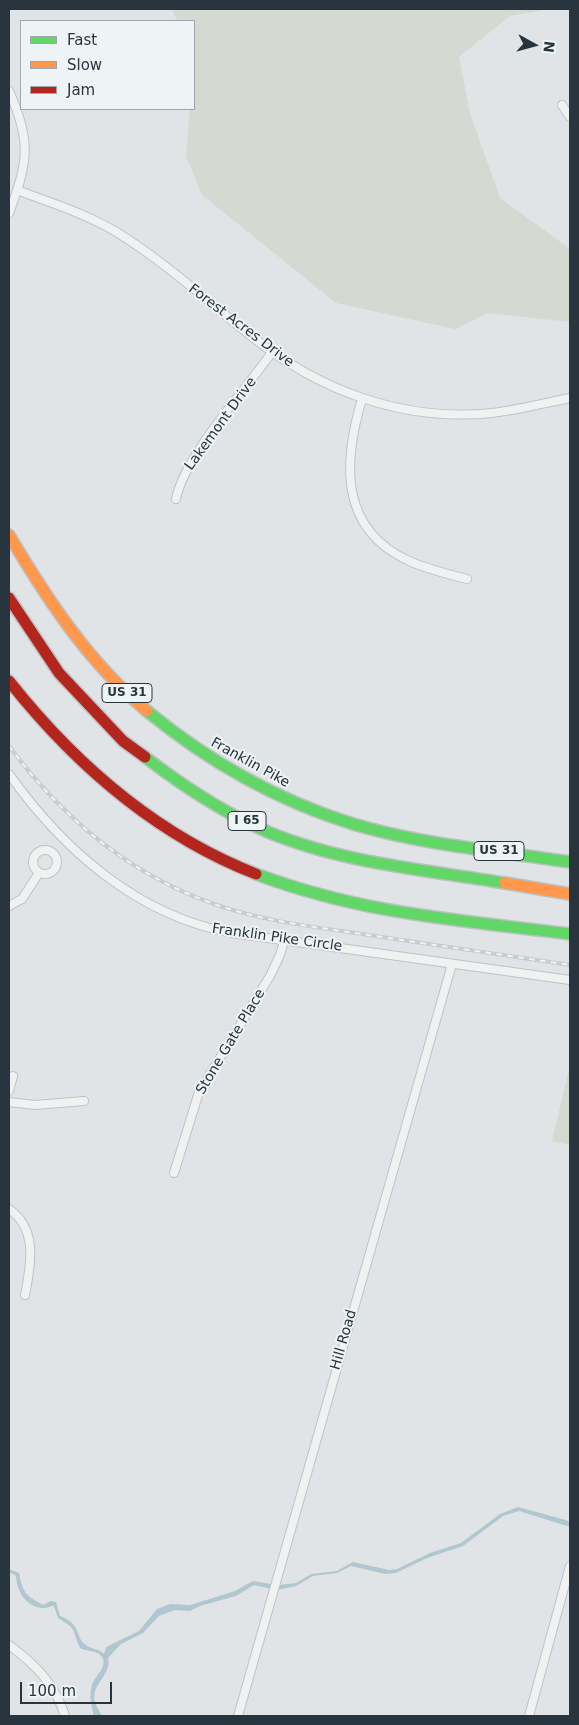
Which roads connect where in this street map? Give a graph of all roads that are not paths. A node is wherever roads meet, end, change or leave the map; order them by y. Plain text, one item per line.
1 (9, 91) edge
2 (562, 105) dead end
3 (570, 117) edge
4 (17, 190) junction
5 (9, 213) edge
6 (272, 352) junction
7 (570, 398) edge
8 (362, 399) junction
9 (176, 499) dead end
10 (9, 535) edge
11 (467, 579) dead end
12 (9, 598) edge
13 (9, 681) edge
14 (9, 774) edge
15 (570, 862) edge
16 (39, 872) dead end
17 (570, 894) edge
18 (9, 906) edge
19 (570, 934) edge
20 (284, 941) junction
21 (452, 964) junction
22 (570, 980) edge
23 (13, 1076) dead end
24 (9, 1091) edge
25 (84, 1101) dead end
26 (9, 1102) edge
27 (174, 1173) dead end
28 (9, 1208) edge
29 (25, 1295) dead end
30 (570, 1566) edge
31 (9, 1645) edge
32 (65, 1716) edge
33 (238, 1716) edge
34 (529, 1716) edge

1 - 4 street
2 - 3 street
4 - 5 street
4 - 6 street, Forest Acres Drive
6 - 8 street, Forest Acres Drive
6 - 9 street, Lakemont Drive
7 - 8 street, Forest Acres Drive
8 - 11 street
10 - 15 main road, Franklin Pike / US 31
12 - 17 main road, I 65
13 - 19 main road
14 - 20 street, Franklin Pike Circle
16 - 18 street
20 - 21 street, Franklin Pike Circle
20 - 27 street, Stone Gate Place
21 - 22 street, Franklin Pike Circle
21 - 33 street, Hill Road
23 - 24 street
25 - 26 street
28 - 29 street
30 - 34 street
31 - 32 street

